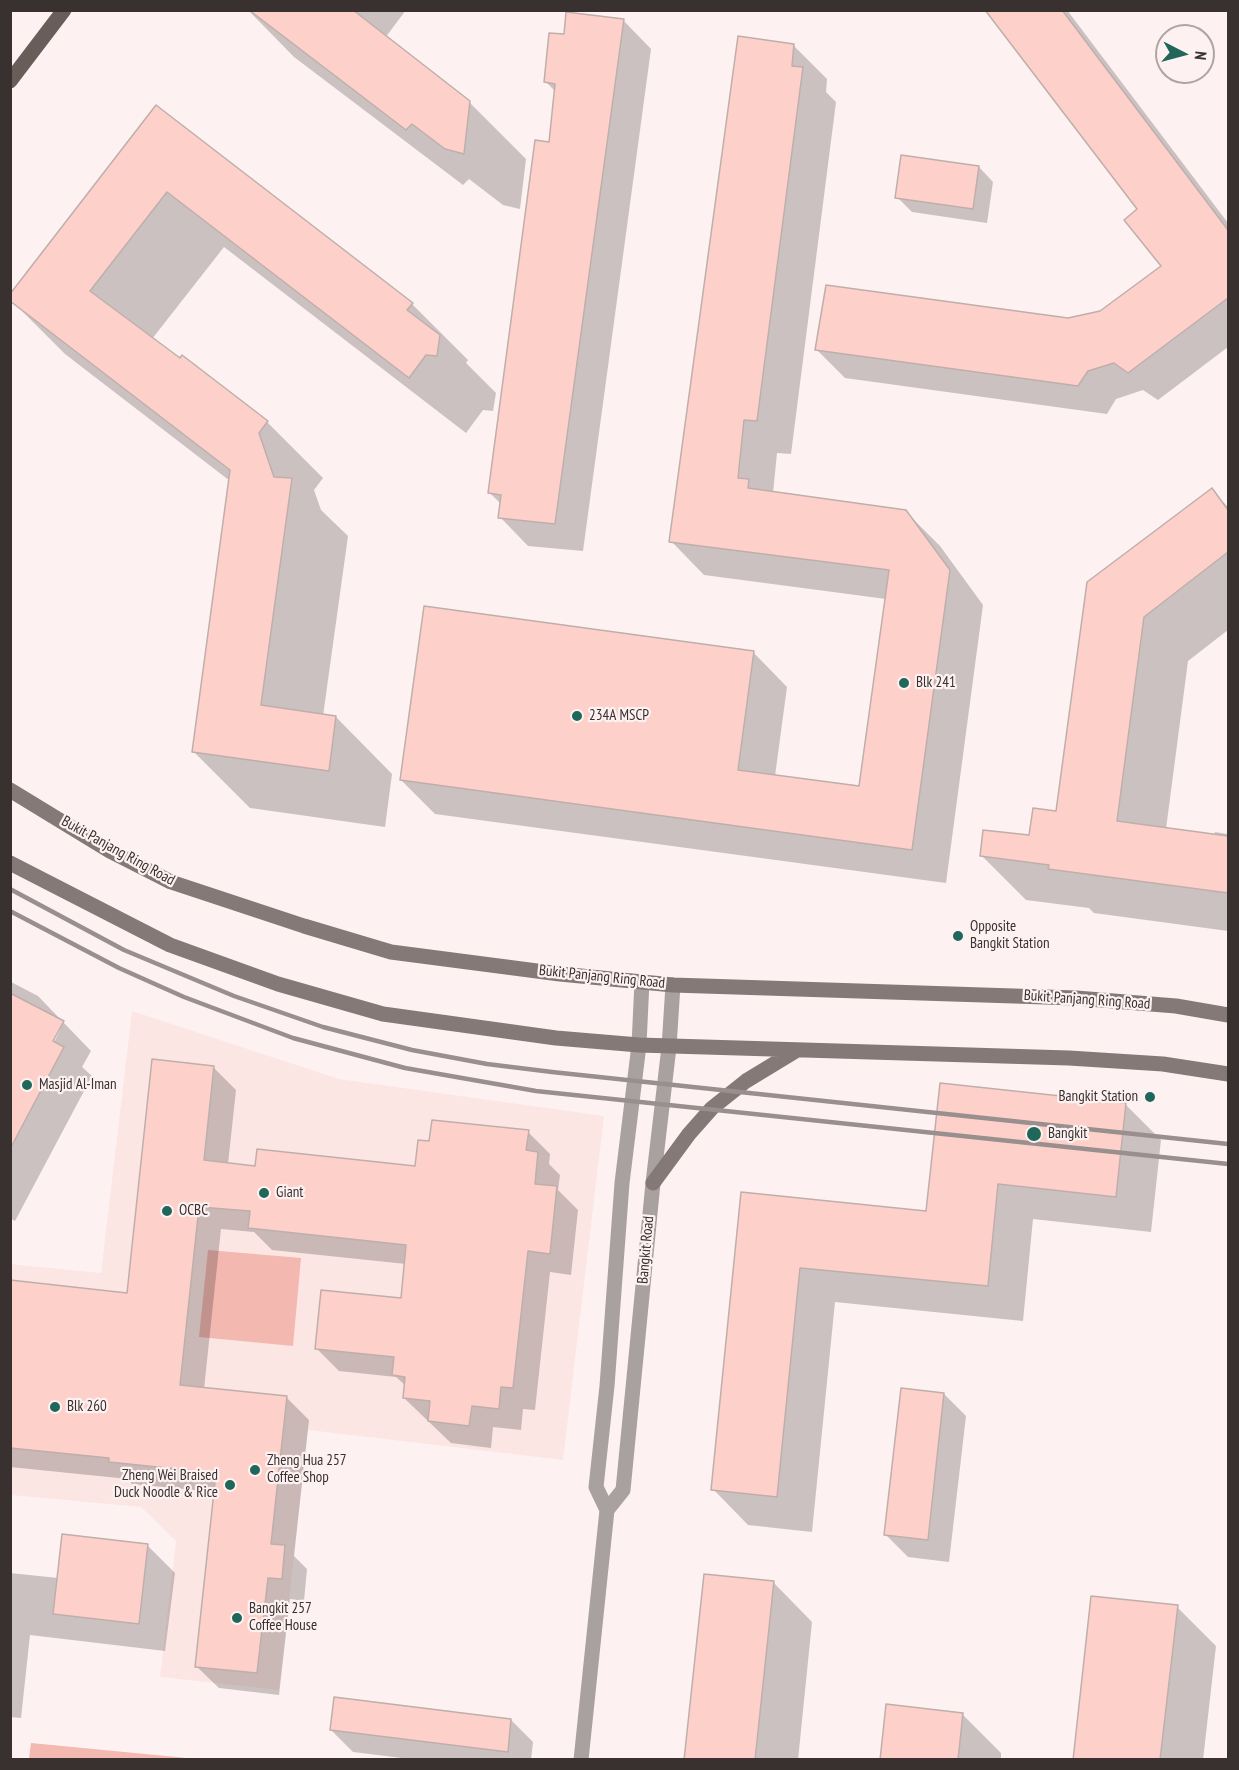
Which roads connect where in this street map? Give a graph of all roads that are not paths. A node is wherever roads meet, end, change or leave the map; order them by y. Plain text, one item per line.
1 (64, 10) edge
2 (10, 81) edge
3 (10, 790) edge
4 (10, 863) edge
5 (642, 981) junction
6 (673, 985) junction
7 (1228, 1015) edge
8 (639, 1045) junction
9 (669, 1047) junction
10 (797, 1050) junction
11 (1228, 1074) edge
12 (653, 1183) junction
13 (607, 1510) junction
14 (580, 1760) edge

1 - 2 main road
3 - 5 main road, Bukit Panjang Ring Road
4 - 8 main road
5 - 6 main road, Bukit Panjang Ring Road
5 - 8 street, Bangkit Road
6 - 7 main road, Bukit Panjang Ring Road
6 - 9 street, Bangkit Road
8 - 9 main road
8 - 13 street, Bangkit Road
9 - 10 main road
9 - 12 street, Bangkit Road
10 - 11 main road
10 - 12 main road
12 - 13 street, Bangkit Road
13 - 14 street, Bangkit Road

